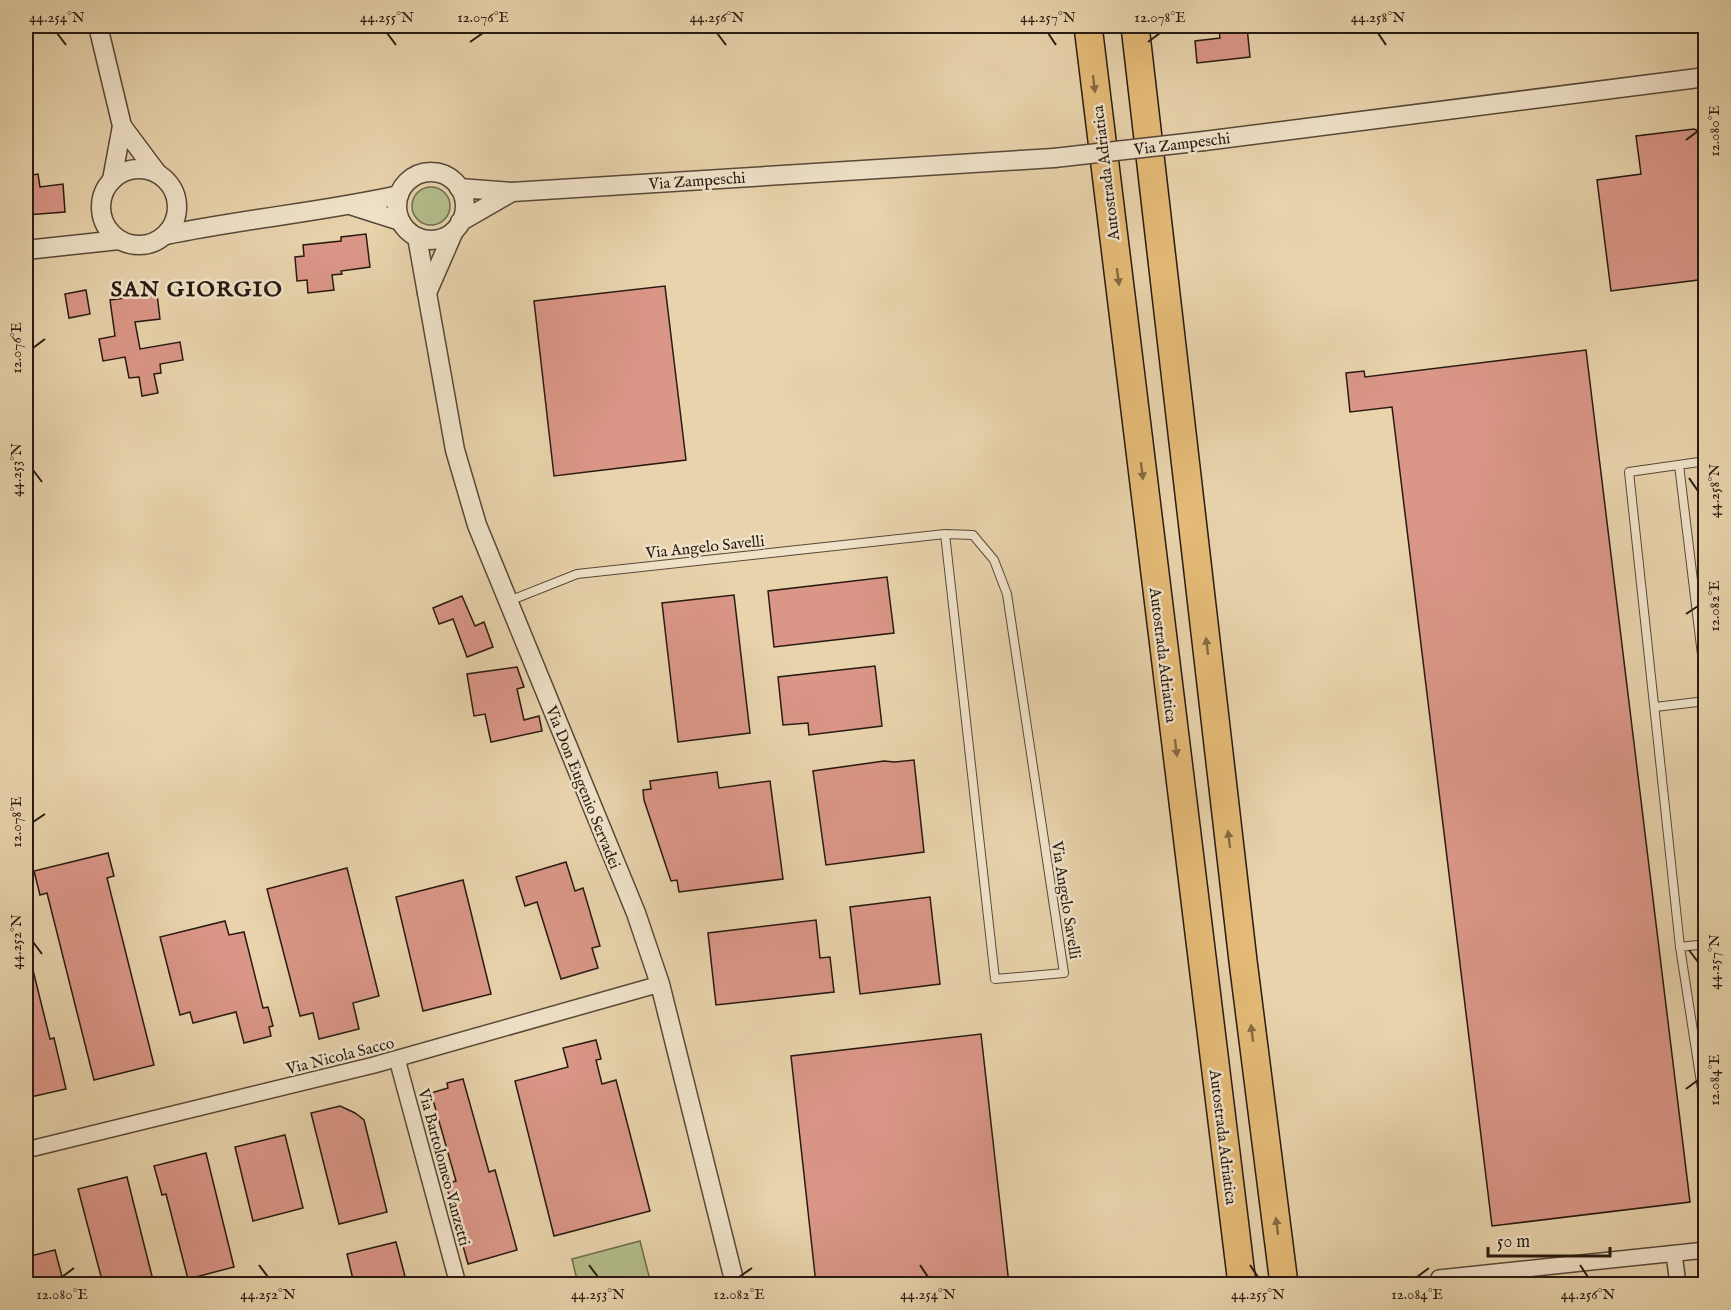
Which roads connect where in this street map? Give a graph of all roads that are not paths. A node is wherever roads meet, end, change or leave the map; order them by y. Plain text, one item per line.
1 (98, 26) edge
2 (1088, 26) edge
3 (1135, 26) edge
4 (1706, 77) edge
5 (122, 126) junction
6 (157, 172) junction
7 (112, 180) junction
8 (459, 188) junction
9 (512, 192) junction
10 (399, 195) junction
11 (178, 204) junction
12 (351, 205) junction
13 (102, 219) junction
14 (400, 221) junction
15 (206, 226) junction
16 (457, 227) junction
17 (166, 235) junction
18 (417, 237) junction
19 (119, 240) junction
20 (86, 244) junction
21 (26, 250) edge
22 (427, 293) junction
23 (1706, 461) edge
24 (1678, 465) junction
25 (945, 534) junction
26 (509, 602) junction
27 (1706, 688) edge
28 (1706, 701) edge
29 (1654, 707) junction
30 (1706, 944) edge
31 (1680, 947) junction
32 (660, 984) junction
33 (397, 1059) junction
34 (1706, 1115) edge
35 (26, 1150) edge
36 (1706, 1250) edge
37 (1674, 1254) junction
38 (1439, 1278) dead end
39 (458, 1284) edge
40 (735, 1284) edge
41 (1242, 1284) edge
42 (1284, 1284) edge
43 (1678, 1284) edge

1 - 5 street
2 -> 41 highway, Autostrada Adriatica
42 -> 3 highway
4 - 9 street, Via Zampeschi, bridge
5 - 6 street
5 - 7 street
6 - 7 street
6 - 11 street
7 - 13 street
8 - 9 street, Via Zampeschi
8 - 10 street
8 - 16 street
9 - 16 street, Via Zampeschi
10 - 12 street
10 - 14 street
11 - 15 street
11 - 17 street
12 - 14 street
12 - 15 street
13 - 19 street
13 - 20 street
14 - 18 street
15 - 17 street
16 - 18 street
16 - 22 street
17 - 19 street
18 - 22 street, Via Don Eugenio Servadei
19 - 20 street
20 - 21 street
22 - 26 street, Via Don Eugenio Servadei
23 - 24 lane
24 - 27 lane
24 - 29 lane
25 - 25 lane, Via Angelo Savelli
25 - 26 lane, Via Angelo Savelli
26 - 32 street, Via Don Eugenio Servadei
28 - 29 lane
29 - 31 lane
30 - 31 lane
31 - 34 lane
32 - 33 street, Via Nicola Sacco
32 - 40 street, Via Don Eugenio Servadei
33 - 35 street, Via Nicola Sacco
33 - 39 street, Via Bartolomeo Vanzetti
36 - 37 street
37 - 38 street
37 - 43 street

